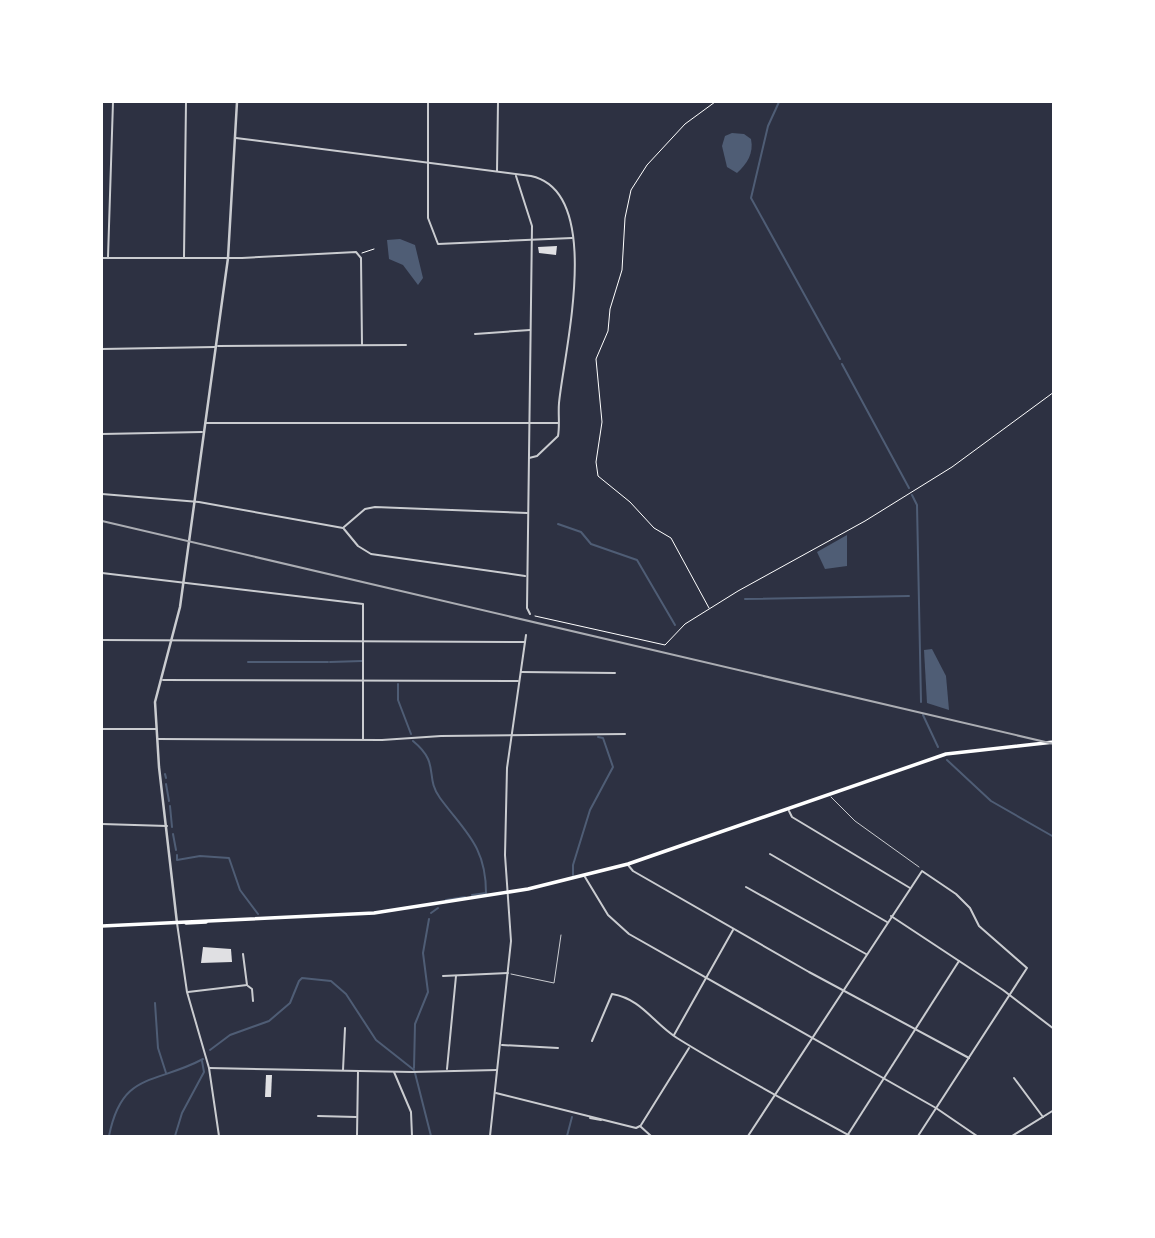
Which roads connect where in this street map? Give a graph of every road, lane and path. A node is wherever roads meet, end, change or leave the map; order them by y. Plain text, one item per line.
1 (113, 102) edge
2 (186, 102) edge
3 (237, 102) edge
4 (428, 102) edge
5 (498, 102) edge
6 (715, 102) edge
7 (234, 138) junction
8 (427, 164) junction
9 (496, 172) junction
10 (516, 175) junction
11 (574, 238) junction
12 (532, 242) junction
13 (374, 250) dead end
14 (360, 253) junction
15 (102, 258) edge
16 (108, 258) junction
17 (184, 258) junction
18 (228, 258) junction
19 (531, 330) junction
20 (475, 334) dead end
21 (362, 345) junction
22 (406, 345) dead end
23 (215, 347) junction
24 (102, 349) edge
25 (1054, 392) edge
26 (205, 423) junction
27 (529, 423) junction
28 (559, 423) junction
29 (204, 432) junction
30 (102, 434) edge
31 (529, 458) junction
32 (102, 494) edge
33 (195, 502) junction
34 (528, 513) junction
35 (343, 528) junction
36 (102, 573) edge
37 (527, 576) junction
38 (184, 580) junction
39 (711, 609) junction
40 (530, 614) joint
41 (526, 635) dead end
42 (174, 639) junction
43 (102, 640) edge
44 (363, 641) junction
45 (525, 642) junction
46 (522, 672) junction
47 (614, 673) dead end
48 (162, 680) junction
49 (363, 681) junction
50 (520, 681) junction
51 (102, 729) edge
52 (157, 729) junction
53 (625, 734) dead end
54 (512, 735) junction
55 (157, 740) junction
56 (363, 740) junction
57 (1054, 742) edge
58 (831, 796) junction
59 (788, 810) junction
60 (102, 824) edge
61 (167, 826) junction
62 (770, 854) dead end
63 (628, 864) junction
64 (919, 867) dead end
65 (585, 877) junction
66 (746, 887) dead end
67 (910, 888) junction
68 (508, 893) junction
69 (891, 916) junction
70 (887, 922) junction
71 (177, 923) junction
72 (102, 928) edge
73 (734, 928) junction
74 (561, 935) dead end
75 (243, 954) dead end
76 (866, 954) junction
77 (959, 961) junction
78 (509, 974) junction
79 (443, 976) dead end
80 (456, 976) junction
81 (706, 977) junction
82 (247, 985) junction
83 (843, 990) junction
84 (187, 992) junction
85 (1011, 995) junction
86 (253, 1001) dead end
87 (345, 1028) dead end
88 (917, 1028) junction
89 (1054, 1029) edge
90 (674, 1035) junction
91 (814, 1038) junction
92 (592, 1041) dead end
93 (501, 1045) junction
94 (690, 1046) junction
95 (558, 1048) dead end
96 (969, 1058) junction
97 (209, 1068) junction
98 (447, 1070) junction
99 (498, 1070) junction
100 (343, 1071) junction
101 (358, 1071) junction
102 (394, 1072) junction
103 (885, 1079) junction
104 (1014, 1079) dead end
105 (496, 1093) junction
106 (775, 1094) junction
107 (936, 1108) junction
108 (1054, 1110) edge
109 (318, 1116) dead end
110 (357, 1117) junction
111 (1043, 1117) junction
112 (640, 1126) junction
113 (219, 1136) edge
114 (357, 1136) edge
115 (412, 1136) edge
116 (490, 1136) edge
117 (651, 1136) edge
118 (748, 1136) edge
119 (848, 1136) edge
120 (918, 1136) edge
121 (977, 1136) edge
122 (1012, 1136) edge

1 - 16 street
2 - 17 street
3 - 7 street
4 - 8 street
5 - 9 street
6 - 39 path
7 - 8 street
7 - 18 street
8 - 9 street
8 - 12 street
9 - 10 street
10 - 11 street
10 - 12 street
11 - 12 street
11 - 28 street
12 - 19 street
13 - 14 path
14 - 18 street
14 - 21 street
15 - 16 street
16 - 17 street
17 - 18 street
18 - 23 street
19 - 20 street
19 - 27 street
21 - 22 street
21 - 23 street
23 - 24 street
23 - 26 street
25 - 39 path
26 - 27 street
26 - 29 street
27 - 28 street
27 - 31 street
28 - 31 street
29 - 30 street
29 - 33 street
31 - 34 street
32 - 33 street
33 - 35 street
33 - 38 street
34 - 35 street
34 - 37 street
35 - 37 street
36 - 38 street
37 - 40 street
38 - 42 street
38 - 44 street
39 - 40 path
41 - 45 street
42 - 43 street
42 - 44 street
42 - 48 street
44 - 45 street
44 - 49 street
45 - 46 street
46 - 47 street
46 - 50 street
48 - 49 street
48 - 52 street
49 - 50 street
49 - 56 street
50 - 54 street
51 - 52 street
52 - 55 street
53 - 54 street
54 - 56 street
54 - 68 street
55 - 56 street
55 - 61 street
57 - 58 main road
58 - 59 main road
58 - 64 lane
59 - 63 main road
59 - 67 street
60 - 61 street
61 - 71 street
62 - 70 street
63 - 65 main road
63 - 73 street
65 - 68 main road
65 - 81 street
66 - 76 street
67 - 69 street
67 - 85 street
68 - 71 main road
68 - 78 street
69 - 70 street
69 - 77 street
70 - 76 street
71 - 72 main road
71 - 84 street
73 - 81 street
73 - 83 street
74 - 78 lane
75 - 82 street
76 - 83 street
77 - 85 street
77 - 88 street
78 - 80 street
78 - 93 street
79 - 80 street
80 - 98 street
81 - 90 street
81 - 91 street
82 - 84 street
82 - 86 street
83 - 88 street
83 - 91 street
84 - 97 street
85 - 89 street
85 - 96 street
87 - 100 street
88 - 96 street
88 - 103 street
90 - 92 street
90 - 94 street
91 - 103 street
91 - 106 street
93 - 95 street
93 - 99 street
94 - 106 street
94 - 112 street
96 - 107 street
97 - 100 street
97 - 113 street
98 - 99 street
98 - 102 street
99 - 105 street
100 - 101 street
101 - 102 street
101 - 110 street
102 - 115 street
103 - 107 street
103 - 119 street
104 - 111 street
105 - 112 street
105 - 116 street
106 - 118 street
106 - 119 street
107 - 120 street
107 - 121 street
108 - 111 street
109 - 110 street
110 - 114 street
111 - 122 street
112 - 117 street

